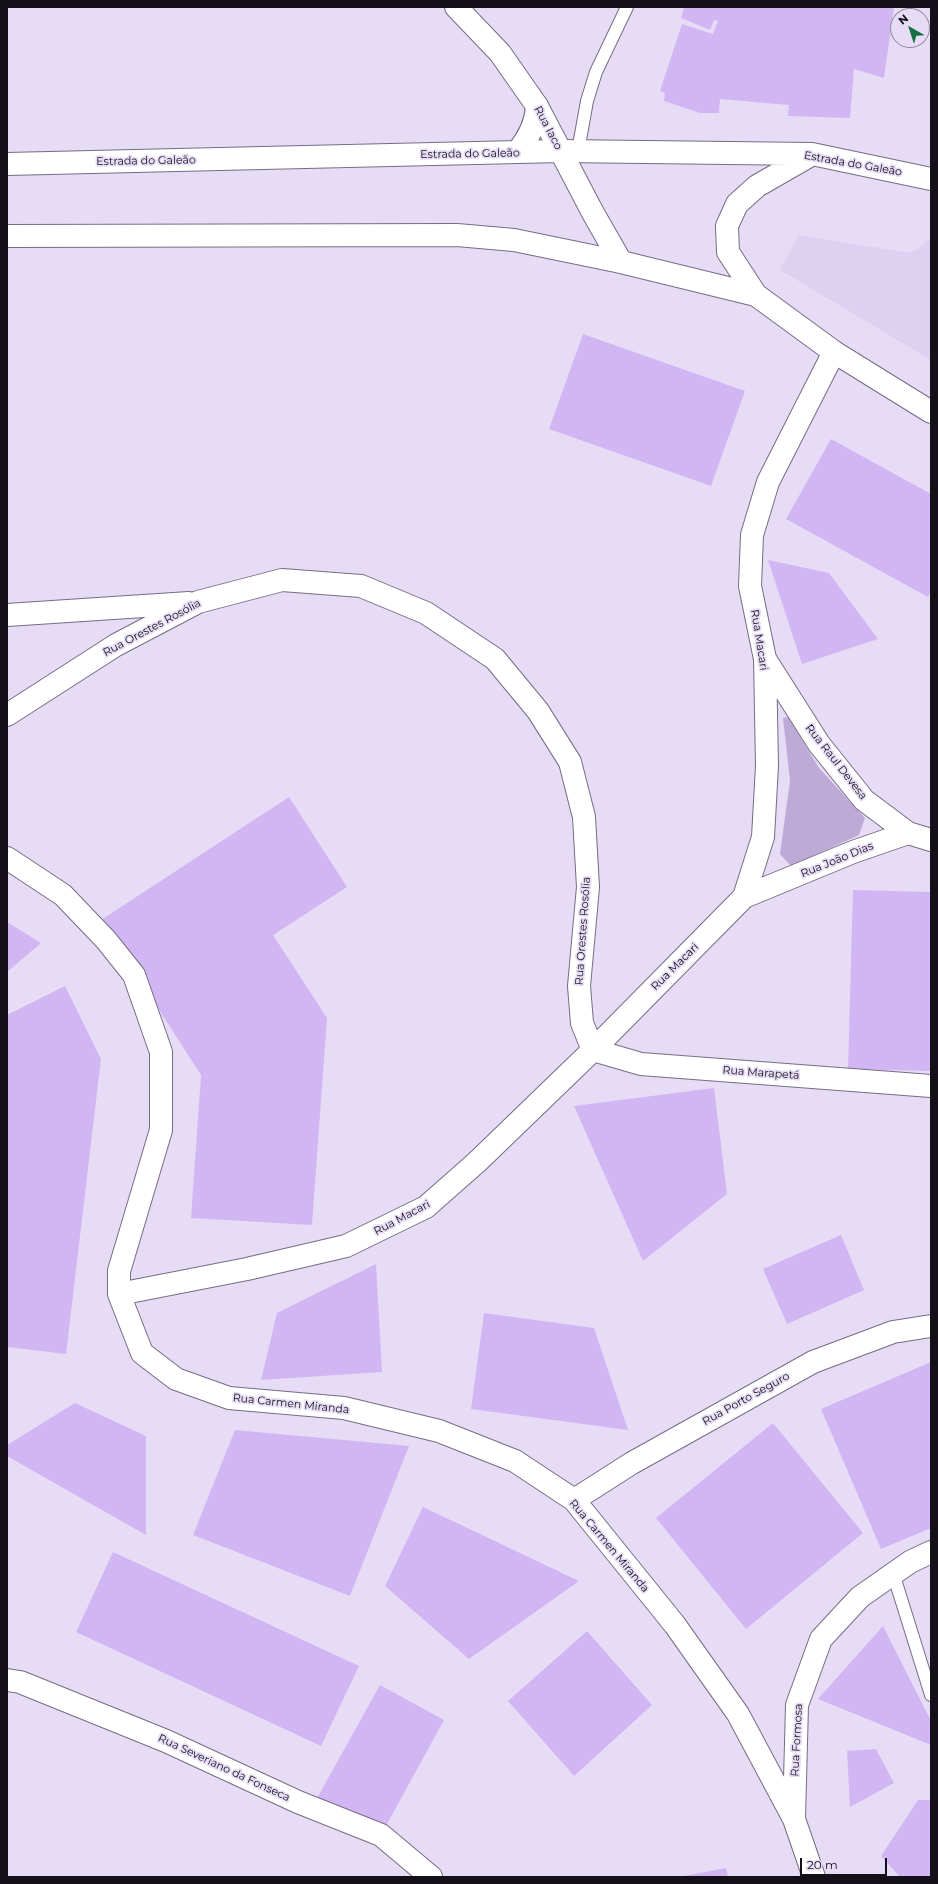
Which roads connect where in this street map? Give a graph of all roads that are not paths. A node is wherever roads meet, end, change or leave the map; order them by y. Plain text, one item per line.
1 (456, 7) edge
2 (627, 7) edge
3 (537, 106) junction
4 (570, 151) junction
5 (517, 152) junction
6 (812, 154) junction
7 (7, 164) edge
8 (931, 179) edge
9 (7, 236) edge
10 (621, 262) junction
11 (756, 295) junction
12 (834, 352) junction
13 (931, 412) edge
14 (198, 602) junction
15 (7, 615) edge
16 (764, 659) junction
17 (7, 715) edge
18 (908, 833) junction
19 (931, 840) edge
20 (7, 858) edge
21 (744, 898) junction
22 (593, 1050) junction
23 (931, 1086) edge
24 (119, 1294) junction
25 (931, 1326) edge
26 (574, 1500) junction
27 (931, 1552) edge
28 (893, 1573) junction
29 (7, 1680) edge
30 (931, 1695) edge
31 (794, 1819) junction
32 (431, 1877) edge
33 (814, 1877) edge

1 - 3 street, Rua Iaco
2 - 4 lane
3 - 4 street, Rua Iaco
3 - 5 street
4 - 5 street, Estrada do Galeão
4 - 6 street, Estrada do Galeão
4 - 10 street, Rua Iaco
5 - 7 street, Estrada do Galeão
6 - 8 street, Estrada do Galeão
6 - 11 street
9 - 10 street
10 - 11 street
11 - 12 street
12 - 13 street
12 - 16 street, Rua Macari
14 - 15 street
14 - 17 street, Rua Orestes Rosólia
14 - 22 street, Rua Orestes Rosólia
16 - 18 street, Rua Raul Devesa
16 - 21 street, Rua Macari
18 - 19 street
18 - 21 street, Rua João Dias
20 - 24 street, Rua Carmen Miranda
21 - 22 street, Rua Macari
22 - 23 street, Rua Marapetá
22 - 24 street, Rua Macari
24 - 26 street, Rua Carmen Miranda
25 - 26 street, Rua Porto Seguro
26 - 31 street, Rua Carmen Miranda
27 - 28 street, Rua Formosa
28 - 30 lane
28 - 31 street, Rua Formosa
29 - 32 street, Rua Severiano da Fonseca
31 - 33 street, Rua Carmen Miranda

